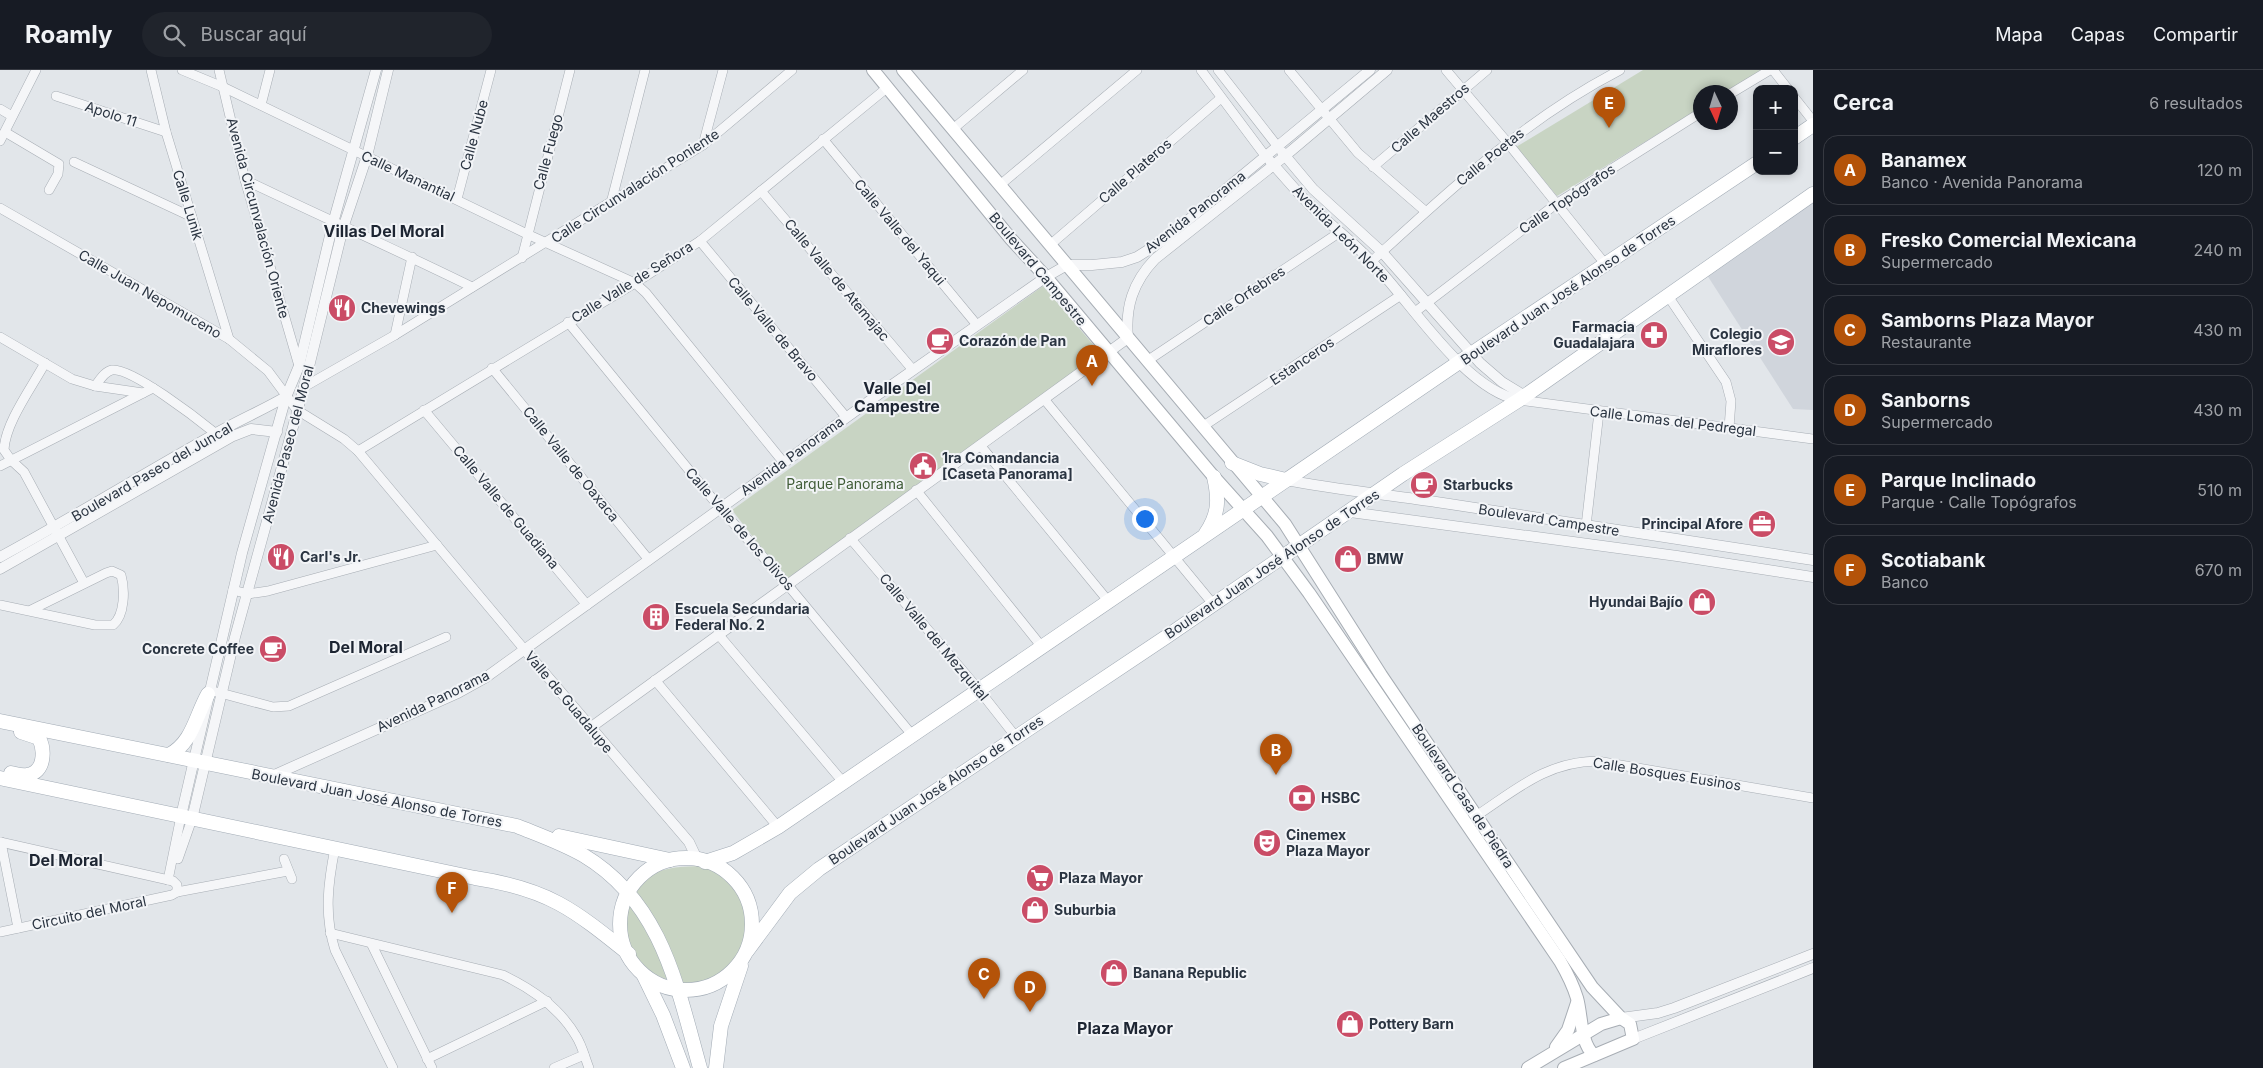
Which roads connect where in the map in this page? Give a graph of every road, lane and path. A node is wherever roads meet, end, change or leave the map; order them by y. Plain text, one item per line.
1 (36, 70) edge
2 (151, 70) edge
3 (182, 70) edge
4 (219, 70) edge
5 (270, 70) edge
6 (376, 70) edge
7 (388, 70) edge
8 (490, 70) edge
9 (570, 70) edge
10 (645, 70) edge
11 (723, 70) edge
12 (792, 70) edge
13 (873, 70) edge
14 (903, 70) edge
15 (1023, 70) edge
16 (1137, 70) edge
17 (1201, 70) edge
18 (1218, 70) edge
19 (1289, 70) edge
20 (1370, 70) edge
21 (1386, 70) edge
22 (1446, 70) edge
23 (1487, 70) edge
24 (1620, 70) edge
25 (1771, 70) edge
26 (1784, 85) edge
27 (223, 87) junction
28 (888, 87) junction
29 (1738, 89) edge
30 (1462, 90) junction
31 (56, 96) dead end
32 (1221, 98) junction
33 (1798, 104) edge
34 (261, 105) junction
35 (0, 109) edge
36 (1326, 114) junction
37 (12, 116) junction
38 (1693, 117) edge
39 (1811, 128) edge
40 (953, 129) junction
41 (5, 132) junction
42 (166, 132) junction
43 (1798, 136) edge
44 (823, 139) junction
45 (0, 141) edge
46 (1507, 142) junction
47 (702, 145) junction
48 (1278, 147) junction
49 (354, 151) junction
50 (367, 156) junction
51 (1286, 156) junction
52 (1266, 157) junction
53 (74, 162) dead end
54 (1274, 165) junction
55 (1753, 166) edge
56 (1373, 167) junction
57 (245, 180) junction
58 (1000, 185) junction
59 (49, 190) dead end
60 (761, 191) junction
61 (1813, 194) edge
62 (456, 199) junction
63 (611, 203) junction
64 (1556, 204) junction
65 (0, 208) edge
66 (1425, 211) junction
67 (192, 217) junction
68 (333, 223) junction
69 (343, 228) junction
70 (1340, 232) junction
71 (527, 234) junction
72 (700, 241) junction
73 (547, 243) junction
74 (1050, 245) junction
75 (1382, 252) junction
76 (412, 257) junction
77 (522, 258) junction
78 (1372, 261) junction
79 (1067, 264) junction
80 (1606, 266) junction
81 (1046, 277) junction
82 (635, 283) junction
83 (472, 287) junction
84 (1401, 296) junction
85 (1668, 296) junction
86 (1427, 303) junction
87 (1415, 312) junction
88 (568, 322) junction
89 (977, 326) junction
90 (395, 335) junction
91 (0, 336) edge
92 (1128, 338) junction
93 (229, 339) junction
94 (1108, 352) junction
95 (1147, 361) junction
96 (45, 363) junction
97 (1470, 363) junction
98 (299, 366) junction
99 (492, 368) junction
100 (913, 370) junction
101 (95, 386) junction
102 (304, 387) junction
103 (153, 388) junction
104 (144, 393) junction
105 (286, 397) junction
106 (1526, 399) junction
107 (1044, 400) junction
108 (297, 410) junction
109 (424, 410) junction
110 (1599, 412) junction
111 (846, 417) junction
112 (1202, 427) junction
113 (1729, 428) junction
114 (277, 432) junction
115 (215, 433) junction
116 (1813, 440) edge
117 (980, 445) junction
118 (358, 451) junction
119 (1228, 458) junction
120 (11, 460) junction
121 (784, 463) junction
122 (0, 466) edge
123 (1205, 466) junction
124 (150, 471) junction
125 (1214, 478) junction
126 (1286, 480) junction
127 (156, 481) junction
128 (916, 490) junction
129 (1378, 493) junction
130 (1261, 498) junction
131 (720, 508) junction
132 (1244, 509) junction
133 (1350, 512) junction
134 (252, 517) junction
135 (1586, 526) junction
136 (58, 532) junction
137 (850, 538) junction
138 (1201, 539) junction
139 (437, 545) junction
140 (1299, 547) junction
141 (1755, 551) junction
142 (0, 557) edge
143 (1175, 557) junction
144 (1282, 558) junction
145 (650, 560) junction
146 (1813, 560) edge
147 (1752, 567) junction
148 (0, 569) edge
149 (1813, 577) edge
150 (250, 580) junction
151 (84, 583) junction
152 (787, 584) junction
153 (233, 590) junction
154 (248, 594) junction
155 (1109, 602) junction
156 (1213, 604) junction
157 (0, 605) edge
158 (587, 605) junction
159 (31, 610) junction
160 (718, 634) junction
161 (446, 636) dead end
162 (1042, 647) junction
163 (524, 649) junction
164 (654, 680) junction
165 (979, 690) junction
166 (208, 692) junction
167 (222, 693) junction
168 (0, 721) edge
169 (1409, 727) junction
170 (0, 728) edge
171 (590, 728) junction
172 (913, 736) junction
173 (1016, 737) junction
174 (169, 755) junction
175 (199, 762) junction
176 (0, 771) edge
177 (270, 777) junction
178 (0, 778) edge
179 (843, 782) junction
180 (1813, 798) edge
181 (187, 814) junction
182 (1476, 816) junction
183 (517, 826) junction
184 (778, 827) junction
185 (0, 842) edge
186 (335, 848) junction
187 (284, 859) dead end
188 (673, 861) junction
189 (702, 862) junction
190 (171, 881) junction
191 (177, 892) junction
192 (627, 892) junction
193 (18, 928) junction
194 (0, 932) edge
195 (330, 934) junction
196 (372, 945) junction
197 (629, 954) junction
198 (1813, 954) edge
199 (746, 955) junction
200 (1813, 968) edge
201 (641, 971) junction
202 (679, 990) junction
203 (1578, 1000) junction
204 (546, 1001) junction
205 (1621, 1018) junction
206 (1585, 1034) junction
207 (1634, 1039) junction
208 (1559, 1048) junction
209 (584, 1055) junction
210 (1594, 1055) junction
211 (427, 1059) junction
212 (1568, 1066) edge
213 (393, 1068) edge
214 (432, 1068) edge
215 (554, 1068) edge
216 (590, 1068) edge
217 (683, 1068) edge
218 (700, 1068) edge
219 (716, 1068) edge
220 (1528, 1068) edge

1 - 37 street
2 - 42 street, Calle Lunik
3 - 27 street, Calle Manantial
4 - 27 street, Avenida Circunvalación Oriente
5 - 34 street
6 - 49 street, Avenida Paseo del Moral
7 - 50 street, Avenida Paseo del Moral
8 - 62 street, Calle Nube
9 - 71 street, Calle Fuego
10 - 63 street
11 - 47 street
12 - 47 street, Calle Circunvalación Poniente
13 - 28 main road, Boulevard Campestre
14 - 40 main road, Boulevard Campestre
15 - 40 street
16 - 58 street
17 - 32 street, Avenida León Norte
18 - 48 street, Avenida León Norte
19 - 36 street
20 - 36 street, Avenida Panorama
21 - 36 street, Avenida Panorama
22 - 30 street
23 - 30 street, Calle Maestros
24 - 46 street, Calle Poetas
25 - 26 street
25 - 29 street
27 - 34 street, Calle Manantial
27 - 57 street, Avenida Circunvalación Oriente
28 - 44 street, Calle Valle de Señora
28 - 81 main road, Boulevard Campestre
30 - 46 street
30 - 56 street, Calle Maestros
31 - 42 street, Apolo 11
32 - 52 street, Avenida León Norte
32 - 74 street, Calle Plateros
33 - 39 street
34 - 49 street, Calle Manantial
35 - 37 street
36 - 48 street, Avenida Panorama
36 - 51 street, Avenida Panorama
36 - 56 street
37 - 41 street
38 - 64 street, Calle Topógrafos
39 - 43 main road
40 - 58 main road, Boulevard Campestre
41 - 45 street
41 - 59 street
42 - 67 street, Calle Lunik
44 - 60 street, Calle Valle de Señora
44 - 89 street, Calle Valle del Yaqui
46 - 64 street
46 - 66 street, Calle Poetas
47 - 63 street, Calle Circunvalación Poniente
48 - 51 street, Avenida León Norte
48 - 52 street, Avenida Panorama
49 - 50 street, Calle Manantial
49 - 68 street, Avenida Paseo del Moral
50 - 62 street, Calle Manantial
50 - 69 street, Avenida Paseo del Moral
51 - 54 street, Avenida Panorama
51 - 75 street, Avenida León Norte
52 - 54 street, Avenida León Norte
52 - 79 street, Avenida Panorama
53 - 67 street
54 - 70 street, Avenida León Norte
54 - 92 street, Avenida Panorama
55 - 80 main road, Boulevard Juan José Alonso de Torres
56 - 66 street
57 - 68 street
57 - 98 street, Avenida Circunvalación Oriente
58 - 74 main road, Boulevard Campestre
60 - 72 street, Calle Valle de Señora
60 - 100 street, Calle Valle de Atemajac
61 - 85 main road, Boulevard Juan José Alonso de Torres
62 - 71 street, Calle Manantial
63 - 73 street, Calle Circunvalación Poniente
64 - 80 street
64 - 86 street, Calle Topógrafos
65 - 93 street, Calle Juan Nepomuceno
66 - 75 street, Calle Poetas
67 - 93 street, Calle Lunik
68 - 69 street
68 - 98 street, Avenida Paseo del Moral
69 - 76 street
69 - 102 street, Avenida Paseo del Moral
70 - 78 street, Avenida León Norte
70 - 95 street, Calle Orfebres
71 - 73 street, Calle Manantial
71 - 77 street
72 - 82 street, Calle Valle de Señora
72 - 111 street, Calle Valle de Bravo
73 - 77 street, Calle Circunvalación Poniente
73 - 82 street, Calle Manantial
74 - 79 main road, Boulevard Campestre
75 - 78 street, Calle Poetas
75 - 86 street, Avenida León Norte
76 - 83 street
76 - 90 street
77 - 83 street, Calle Circunvalación Poniente
78 - 84 street, Avenida León Norte
79 - 81 street, Avenida Panorama
79 - 92 main road, Boulevard Campestre
80 - 97 main road, Boulevard Juan José Alonso de Torres
81 - 89 street, Avenida Panorama
81 - 94 main road, Boulevard Campestre
82 - 88 street, Calle Valle de Señora
82 - 121 street
83 - 90 street, Calle Circunvalación Poniente
84 - 87 street, Avenida León Norte
84 - 112 street, Estanceros
85 - 106 main road, Boulevard Juan José Alonso de Torres
85 - 113 street
86 - 87 street, Calle Topógrafos
86 - 97 street, Avenida León Norte
87 - 97 street, Avenida León Norte
88 - 99 street, Calle Valle de Señora
88 - 131 street, Calle Valle de los Olivos
89 - 100 street, Avenida Panorama
90 - 102 street, Calle Circunvalación Poniente
91 - 96 street
92 - 94 street
92 - 95 main road, Boulevard Campestre
93 - 105 street, Calle Juan Nepomuceno
94 - 107 street
94 - 123 main road, Boulevard Campestre
95 - 112 main road, Boulevard Campestre
96 - 101 street
96 - 120 street
97 - 106 street, Avenida León Norte
97 - 126 main road, Boulevard Juan José Alonso de Torres
98 - 105 street, Avenida Paseo del Moral
99 - 109 street, Calle Valle de Señora
99 - 145 street, Calle Valle de Oaxaca
100 - 111 street, Avenida Panorama
101 - 103 street
101 - 104 street
102 - 105 street, Boulevard Paseo del Juncal
102 - 108 street, Avenida Paseo del Moral
103 - 104 street
103 - 115 street
104 - 120 street
105 - 108 street, Valle de Guadalupe
105 - 114 street, Avenida Paseo del Moral
105 - 115 street, Boulevard Paseo del Juncal
106 - 110 street, Calle Lomas del Pedregal
106 - 129 main road, Boulevard Juan José Alonso de Torres
107 - 117 street
107 - 143 street
108 - 118 street, Valle de Guadalupe
108 - 150 street, Avenida Paseo del Moral
109 - 118 street, Calle Valle de Señora
109 - 158 street, Calle Valle de Guadiana
110 - 113 street, Calle Lomas del Pedregal
110 - 135 street
111 - 121 street, Avenida Panorama
112 - 119 main road, Boulevard Campestre
113 - 116 street, Calle Lomas del Pedregal
114 - 127 street, Boulevard Paseo del Juncal
114 - 134 street, Avenida Paseo del Moral
115 - 124 street, Boulevard Paseo del Juncal
117 - 128 street
117 - 155 street
118 - 139 street, Valle de Guadalupe
119 - 123 main road
119 - 126 main road
119 - 130 main road, Boulevard Campestre
120 - 122 street
120 - 136 street
121 - 131 street, Avenida Panorama
123 - 125 main road, Boulevard Campestre
124 - 127 street
124 - 136 street, Boulevard Paseo del Juncal
125 - 132 main road, Boulevard Campestre
125 - 138 main road
126 - 129 street, Boulevard Campestre
126 - 130 main road, Boulevard Juan José Alonso de Torres
127 - 136 street, Boulevard Paseo del Juncal
128 - 137 street
128 - 162 street
129 - 133 main road, Boulevard Juan José Alonso de Torres
129 - 135 street, Boulevard Campestre
130 - 132 main road, Boulevard Juan José Alonso de Torres
130 - 140 main road, Boulevard Campestre
131 - 145 street, Avenida Panorama
131 - 152 street, Calle Valle de los Olivos
132 - 138 main road, Boulevard Juan José Alonso de Torres
132 - 144 main road, Boulevard Campestre
133 - 140 main road, Boulevard Juan José Alonso de Torres
133 - 147 street, Boulevard Campestre
134 - 150 street
134 - 153 street, Avenida Paseo del Moral
135 - 141 street, Boulevard Campestre
136 - 142 street, Boulevard Paseo del Juncal
136 - 148 street, Boulevard Paseo del Juncal
136 - 151 street
137 - 152 street
137 - 165 street, Calle Valle del Mezquital
138 - 143 main road, Boulevard Juan José Alonso de Torres
139 - 154 street
139 - 163 street, Valle de Guadalupe
140 - 144 main road, Boulevard Juan José Alonso de Torres
140 - 169 main road, Boulevard Casa de Piedra
141 - 146 street, Boulevard Campestre
141 - 147 street
143 - 155 main road, Boulevard Juan José Alonso de Torres
143 - 156 street
144 - 156 main road, Boulevard Juan José Alonso de Torres
144 - 169 main road, Boulevard Casa de Piedra
145 - 158 street, Avenida Panorama
147 - 149 street, Boulevard Campestre
150 - 154 street, Avenida Paseo del Moral
151 - 159 street
151 - 159 street
152 - 160 street
152 - 172 street, Calle Valle de los Olivos
153 - 154 street
153 - 166 street, Avenida Paseo del Moral
154 - 167 street, Avenida Paseo del Moral
155 - 162 main road, Boulevard Juan José Alonso de Torres
156 - 173 main road, Boulevard Juan José Alonso de Torres
157 - 159 street
158 - 163 street, Avenida Panorama
160 - 164 street
160 - 179 street
161 - 167 street
162 - 165 main road, Boulevard Juan José Alonso de Torres
163 - 171 street, Valle de Guadalupe
163 - 177 street, Avenida Panorama
164 - 171 street
164 - 184 street
165 - 172 main road, Boulevard Juan José Alonso de Torres
165 - 173 street, Calle Valle del Mezquital
166 - 167 street
166 - 174 main road
166 - 175 street, Avenida Paseo del Moral
167 - 175 street, Avenida Paseo del Moral
168 - 174 main road, Boulevard Juan José Alonso de Torres
169 - 182 main road, Boulevard Casa de Piedra
169 - 203 main road, Boulevard Casa de Piedra
170 - 176 main road
171 - 189 street, Valle de Guadalupe
172 - 179 main road, Boulevard Juan José Alonso de Torres
173 - 199 main road, Boulevard Juan José Alonso de Torres
174 - 175 main road, Boulevard Juan José Alonso de Torres
175 - 177 main road, Boulevard Juan José Alonso de Torres
175 - 181 street, Avenida Paseo del Moral
175 - 181 street, Avenida Paseo del Moral
177 - 183 main road, Boulevard Juan José Alonso de Torres
178 - 181 main road
179 - 184 main road, Boulevard Juan José Alonso de Torres
180 - 182 street, Calle Bosques Eusinos
181 - 186 main road
181 - 190 street
182 - 205 main road, Boulevard Casa de Piedra
183 - 188 main road
183 - 192 main road, Boulevard Juan José Alonso de Torres
184 - 189 main road, Boulevard Juan José Alonso de Torres
185 - 190 street, Circuito del Moral
185 - 193 street
186 - 195 street
186 - 197 main road
187 - 191 street, Circuito del Moral
188 - 189 main road
188 - 192 main road
189 - 199 main road
190 - 191 street
191 - 193 street, Circuito del Moral
192 - 197 main road
192 - 202 main road, Boulevard Juan José Alonso de Torres
193 - 194 street, Circuito del Moral
195 - 196 street
195 - 213 street
196 - 204 street
196 - 211 street
197 - 201 main road
198 - 205 street
199 - 202 main road
199 - 219 main road
200 - 207 street
201 - 202 main road
201 - 217 main road
202 - 218 main road, Boulevard Juan José Alonso de Torres
203 - 206 main road, Boulevard Casa de Piedra
203 - 208 main road
204 - 209 street
204 - 211 street
205 - 206 main road
205 - 207 main road, Boulevard Casa de Piedra
206 - 208 main road
206 - 210 main road, Boulevard Casa de Piedra
207 - 210 main road
208 - 212 main road
208 - 220 main road
209 - 215 street
209 - 216 street
210 - 212 main road
211 - 214 street

